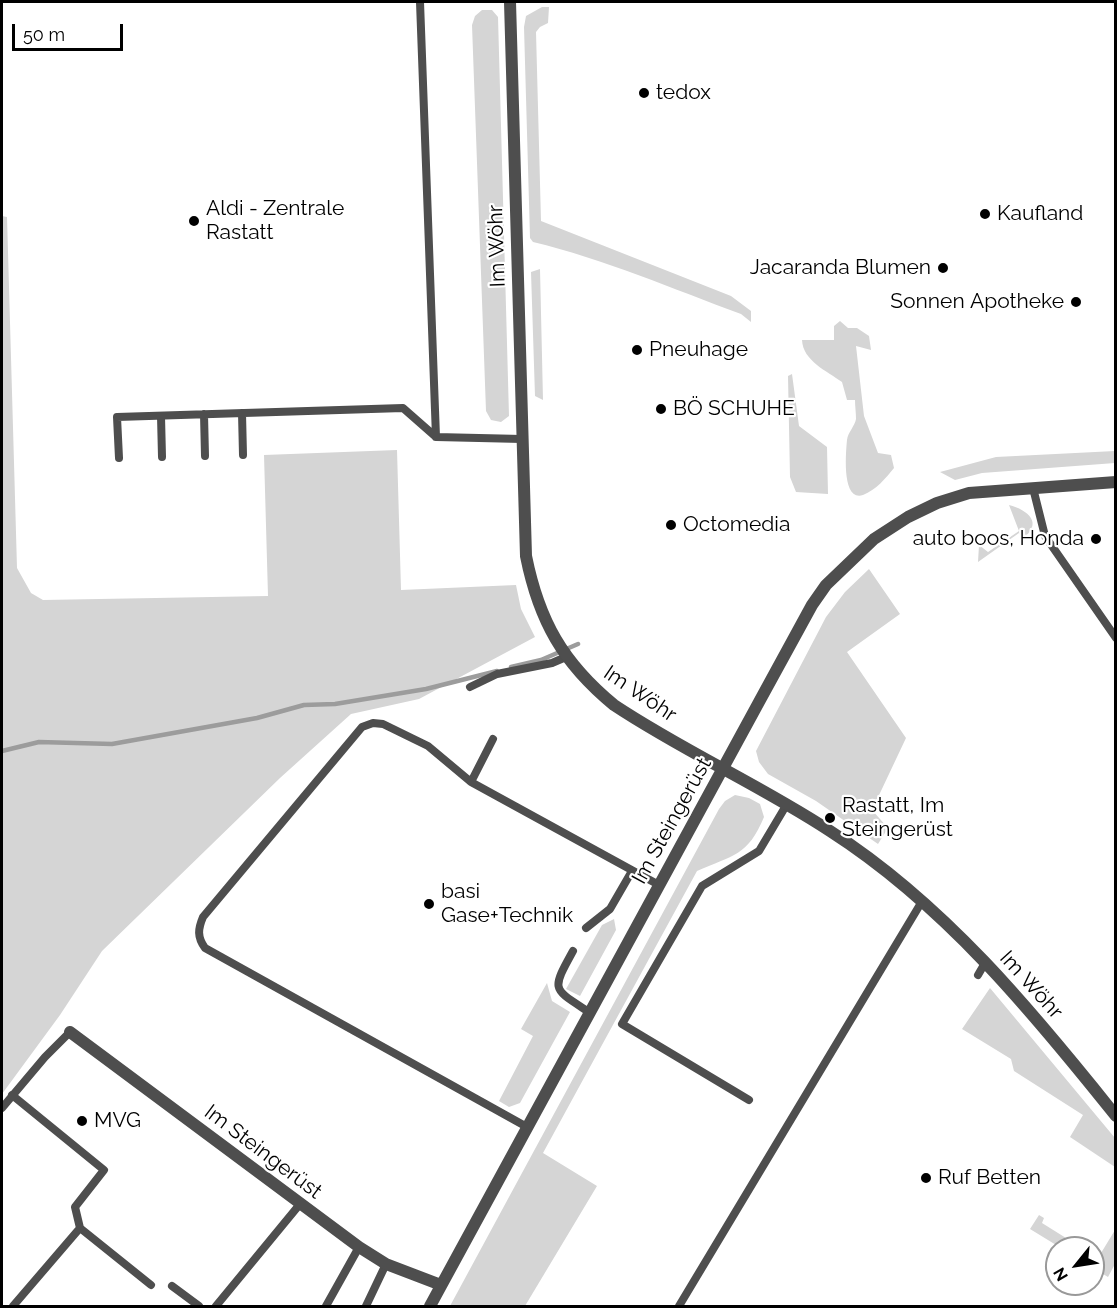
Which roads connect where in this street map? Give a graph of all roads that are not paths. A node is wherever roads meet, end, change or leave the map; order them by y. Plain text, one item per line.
1 (420, 2) edge
2 (510, 2) edge
3 (242, 413) junction
4 (204, 414) junction
5 (161, 416) junction
6 (436, 437) junction
7 (522, 439) junction
8 (243, 455) dead end
9 (205, 456) dead end
10 (119, 458) dead end
11 (162, 458) dead end
12 (1116, 482) edge
13 (1033, 488) junction
14 (1116, 638) edge
15 (566, 657) junction
16 (470, 687) dead end
17 (493, 739) dead end
18 (724, 767) junction
19 (471, 782) junction
20 (787, 804) junction
21 (632, 870) junction
22 (659, 885) junction
23 (921, 903) junction
24 (586, 928) dead end
25 (573, 951) dead end
26 (985, 963) junction
27 (978, 975) dead end
28 (590, 1012) junction
29 (70, 1032) joint
30 (12, 1095) junction
31 (749, 1100) dead end
32 (2, 1108) edge
33 (1116, 1116) edge
34 (527, 1127) junction
35 (300, 1204) junction
36 (80, 1228) junction
37 (359, 1247) junction
38 (386, 1264) junction
39 (151, 1285) dead end
40 (441, 1285) junction
41 (172, 1286) dead end
42 (13, 1306) edge
43 (199, 1306) edge
44 (216, 1306) edge
45 (326, 1306) edge
46 (366, 1306) edge
47 (430, 1306) edge
48 (678, 1306) edge

1 - 6 lane
2 - 7 street, Im Wöhr
3 - 4 lane
3 - 6 lane
3 - 8 lane
4 - 5 lane
4 - 9 lane
5 - 10 lane
5 - 11 lane
6 - 7 lane
7 - 15 street, Im Wöhr
12 - 13 street, Im Steingerüst
13 - 14 lane
13 - 18 street, Im Steingerüst
15 - 16 lane
15 - 18 street, Im Wöhr
17 - 19 lane
18 - 20 street, Im Wöhr
18 - 22 street, Im Steingerüst
19 - 21 lane
19 - 34 lane
20 - 23 street, Im Wöhr
20 - 31 lane
21 - 22 lane
21 - 24 lane
22 - 28 street, Im Steingerüst
23 - 26 street, Im Wöhr
23 - 48 lane
25 - 28 lane
26 - 27 lane
26 - 33 street, Im Wöhr
28 - 34 street, Im Steingerüst
29 - 30 lane
29 - 35 street, Im Steingerüst
30 - 32 lane
30 - 36 lane
34 - 40 street, Im Steingerüst
35 - 37 street, Im Steingerüst
35 - 44 lane
36 - 39 lane
36 - 42 lane
37 - 38 street, Im Steingerüst
37 - 45 lane
38 - 40 street, Im Steingerüst
38 - 46 lane
40 - 47 street, Im Steingerüst
41 - 43 lane

